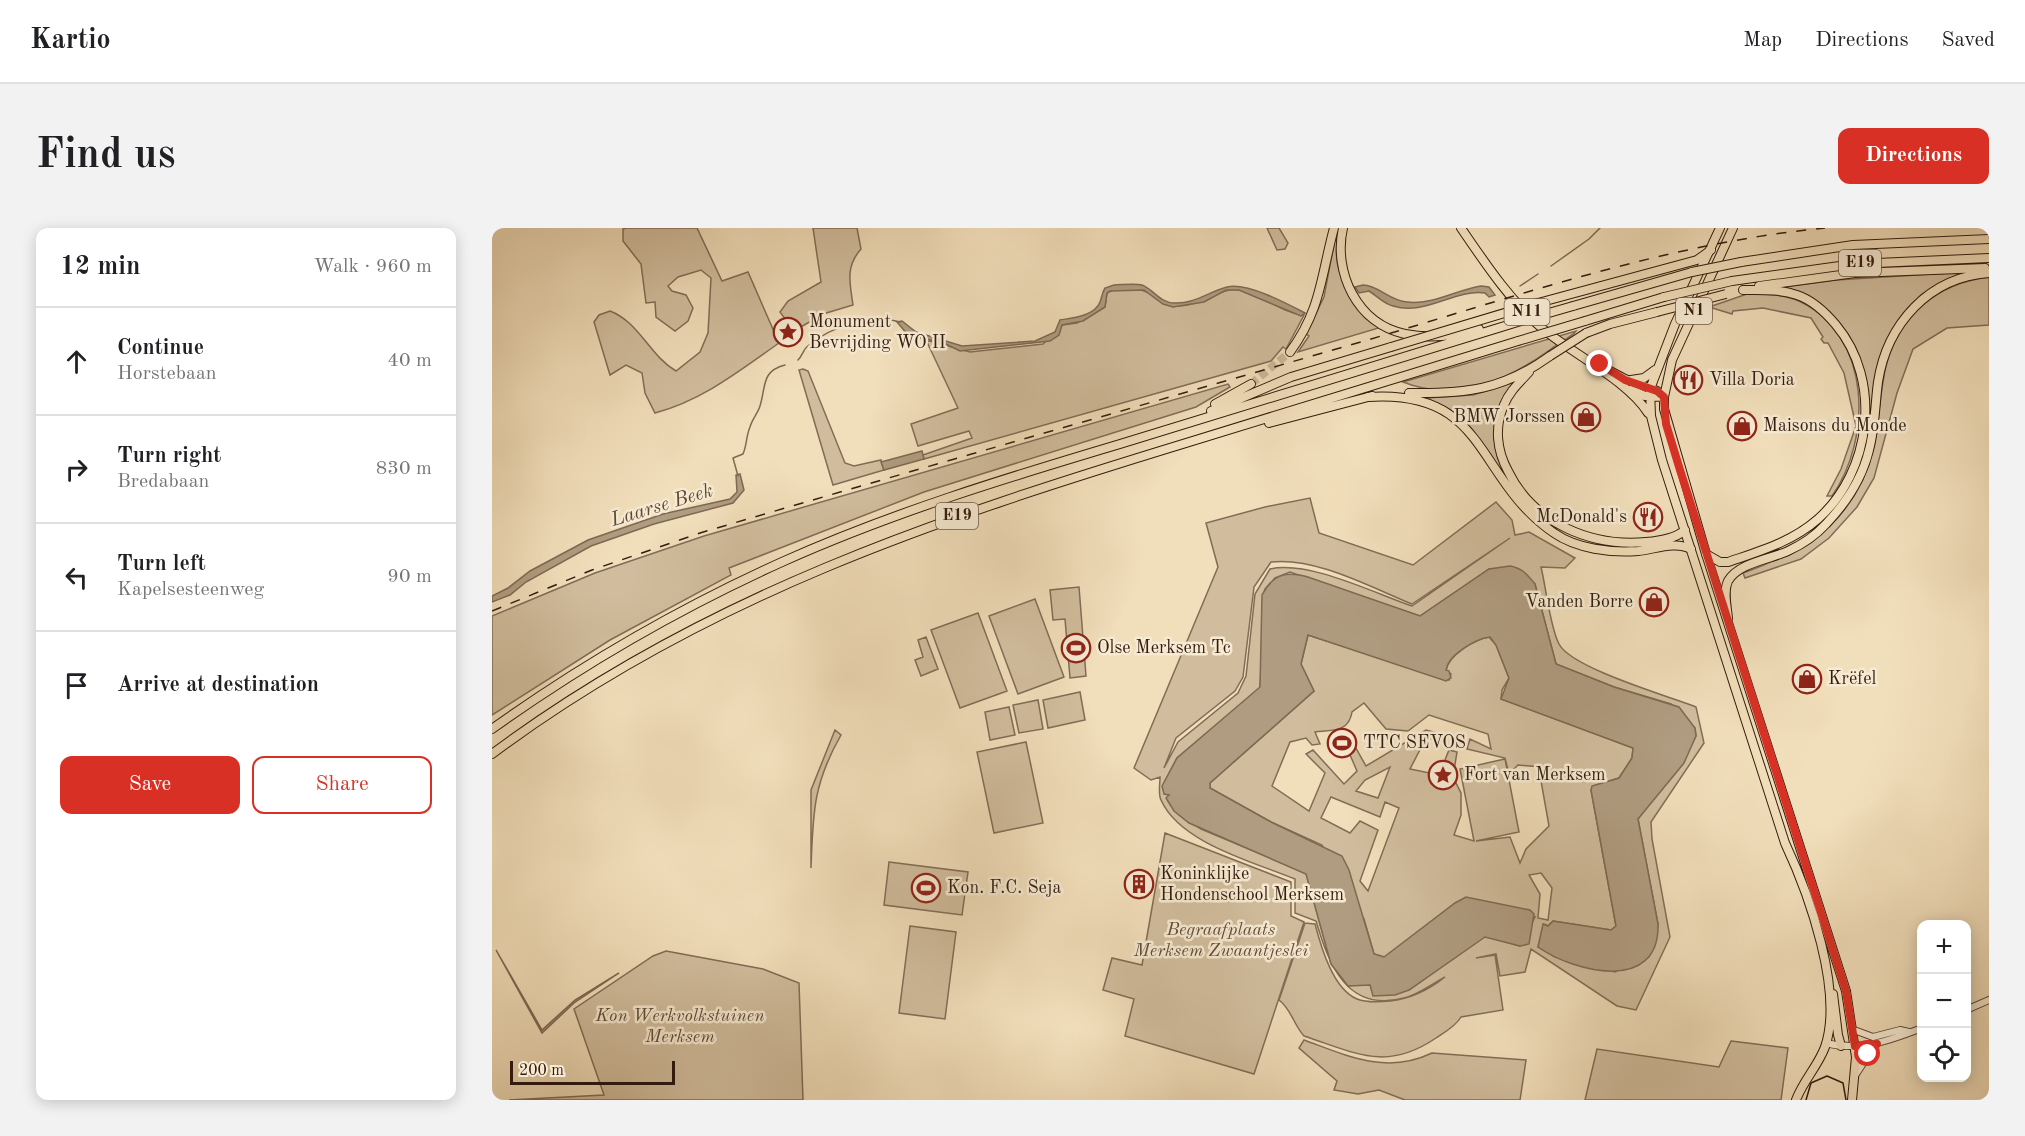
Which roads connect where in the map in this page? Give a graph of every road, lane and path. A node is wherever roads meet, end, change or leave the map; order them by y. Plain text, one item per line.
1 (1334, 228) edge
2 (1343, 228) edge
3 (1461, 228) edge
4 (1720, 228) edge
5 (1733, 228) edge
6 (1989, 240) edge
7 (1711, 250) junction
8 (1989, 258) edge
9 (1989, 268) edge
10 (1989, 273) edge
11 (1743, 290) junction
12 (1521, 321) junction
13 (1290, 352) tunnel mouth
14 (1532, 369) junction
15 (1656, 369) junction
16 (1623, 383) junction
17 (1251, 384) tunnel mouth
18 (1649, 393) junction
19 (1368, 397) junction
20 (1664, 397) junction
21 (1651, 417) junction
22 (1190, 422) junction
23 (1224, 431) junction
24 (1688, 492) junction
25 (1675, 497) junction
26 (1685, 530) junction
27 (1691, 549) junction
28 (1706, 554) junction
29 (1728, 618) junction
30 (492, 729) edge
31 (492, 754) edge
32 (1788, 808) junction
33 (1774, 810) junction
34 (1827, 975) junction
35 (1989, 1000) edge
36 (1971, 1008) edge
37 (1917, 1030) edge
38 (1909, 1032) junction
39 (1854, 1033) junction
40 (1838, 1035) junction
41 (1826, 1043) junction
42 (1877, 1044) junction
43 (1842, 1046) junction
44 (1855, 1046) junction
45 (1856, 1074) junction
46 (1796, 1100) edge
47 (1852, 1100) edge

1 - 13 highway
2 - 12 highway
3 - 16 main road, N11
4 - 7 main road, N1
5 - 20 main road, N1
6 - 12 highway, E19, bridge
7 - 15 main road, N1
7 - 22 highway, bridge
8 - 23 highway, E19, bridge
9 - 11 highway
10 - 29 highway
11 - 14 highway, bridge
11 - 28 highway
12 - 22 highway, E19
14 - 19 highway
14 - 26 highway
15 - 16 main road
15 - 18 main road, N1
16 - 18 main road, N11
16 - 21 main road, N11
17 - 22 highway
18 - 20 main road, N11
18 - 21 main road, N1
19 - 23 highway
19 - 27 highway
20 - 24 main road, N1
21 - 25 main road, N1
22 - 30 highway, E19
23 - 31 highway, E19
24 - 25 main road
24 - 28 main road, N1
25 - 26 main road, N1
26 - 27 main road, N1
27 - 33 main road, N1
28 - 29 main road, N1
29 - 32 main road, N1
32 - 33 main road
32 - 39 main road, N1
33 - 34 main road, N1
34 - 40 main road
34 - 41 main road, N1
35 - 36 street
37 - 38 street
38 - 39 street
38 - 42 street
39 - 40 main road
39 - 44 main road, N1
40 - 43 main road
41 - 43 street
41 - 46 main road, N1
42 - 44 street
42 - 45 street
43 - 44 street
44 - 45 main road, N1
45 - 47 main road, N1

